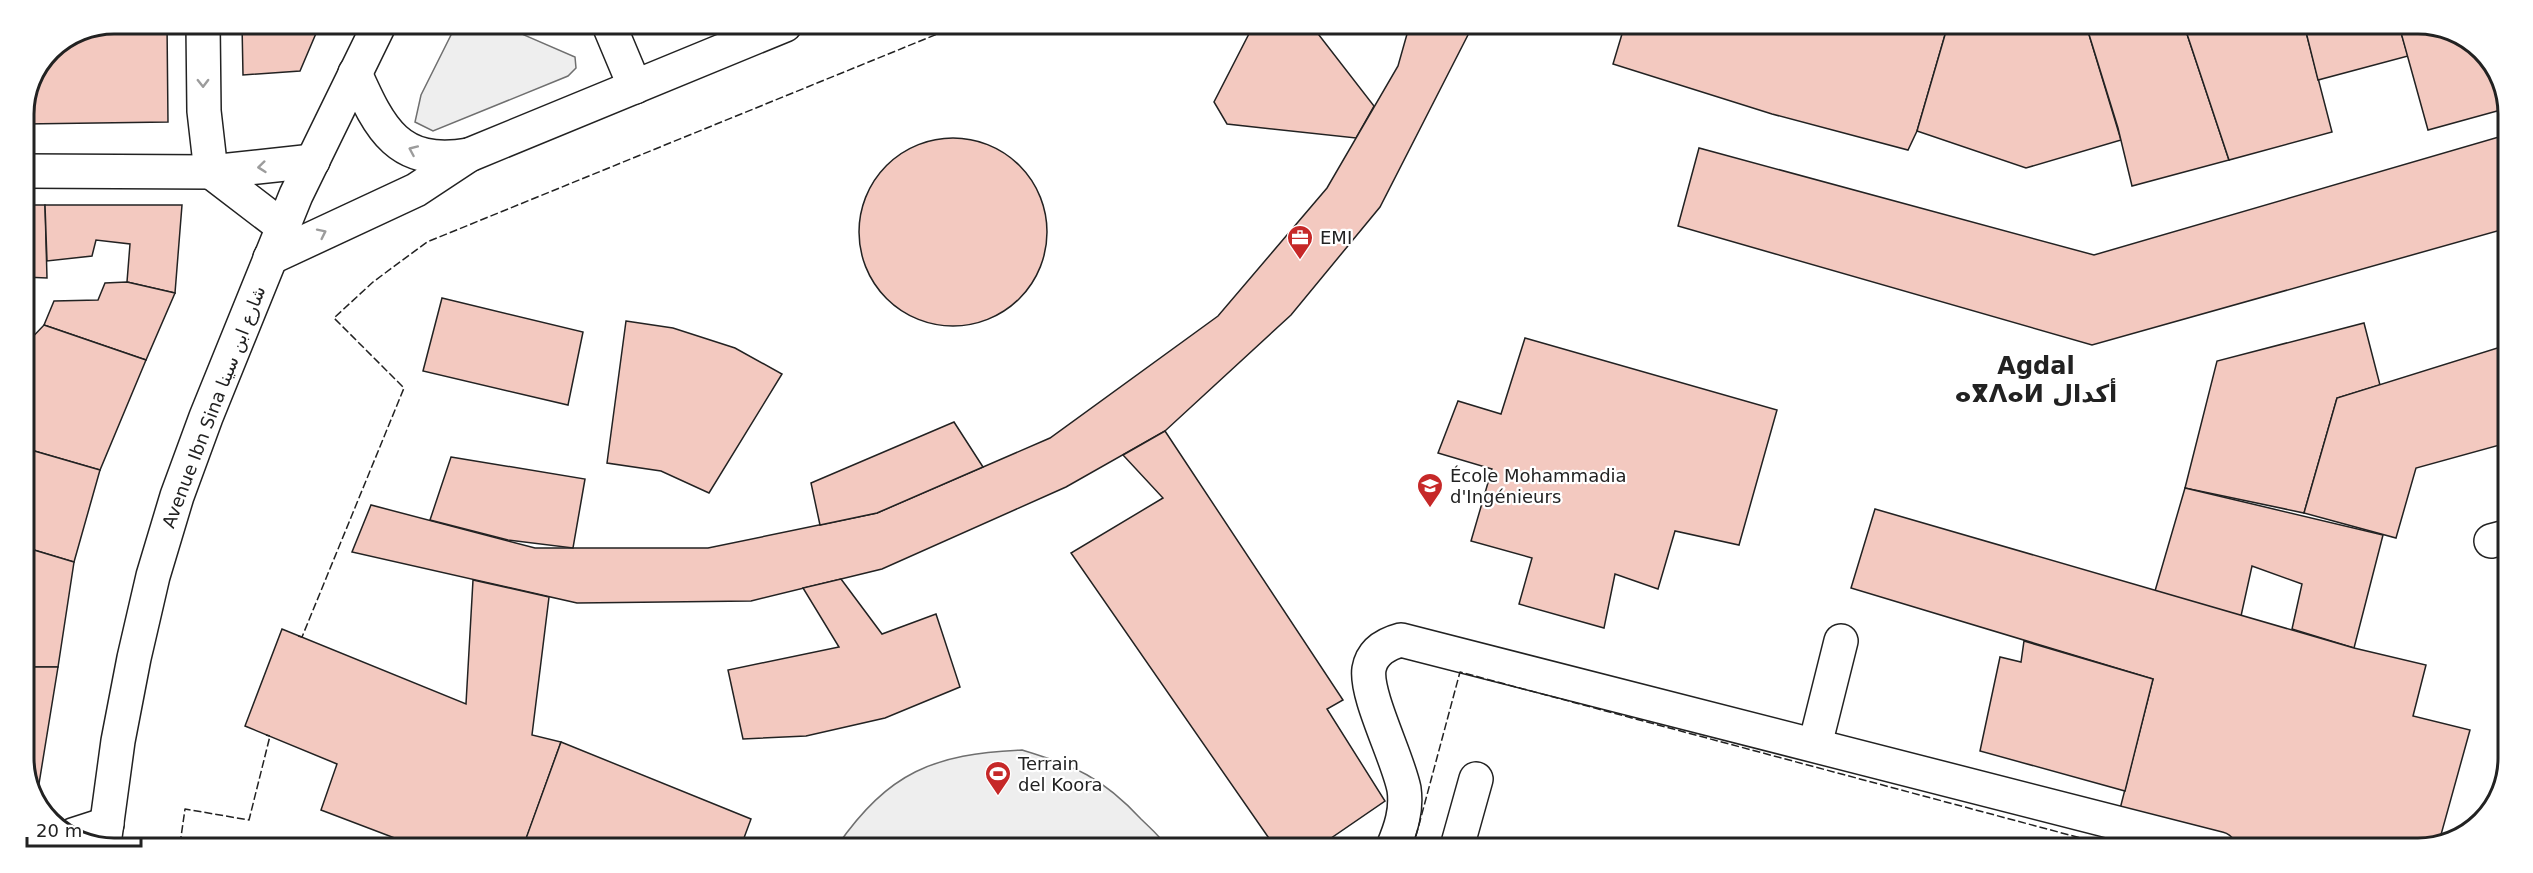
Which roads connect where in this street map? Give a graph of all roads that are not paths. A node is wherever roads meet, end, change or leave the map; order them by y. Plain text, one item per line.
1 (202, 34) edge
2 (374, 34) edge
3 (613, 34) edge
4 (763, 34) edge
5 (355, 73) junction
6 (635, 87) junction
7 (469, 155) junction
8 (313, 161) junction
9 (34, 171) edge
10 (211, 172) junction
11 (283, 227) junction
12 (270, 258) junction
13 (1841, 640) dead end
14 (1815, 745) junction
15 (1476, 779) dead end
16 (91, 834) edge
17 (106, 834) edge
18 (1396, 838) edge
19 (1460, 838) edge
20 (2176, 838) edge

1 -> 10 street
2 - 5 street, Avenue Ibn Sina شارع ابن سينا
3 - 6 street
4 - 6 street
7 -> 5 street
5 - 8 street, Avenue Ibn Sina شارع ابن سينا
6 - 7 street
12 -> 7 street
8 -> 10 street
8 - 11 street, Avenue Ibn Sina شارع ابن سينا
9 - 10 street
10 - 11 street
11 - 12 street, Avenue Ibn Sina شارع ابن سينا
12 - 17 street, Avenue Ibn Sina شارع ابن سينا
13 - 14 street
14 - 18 street
14 - 20 street
15 - 19 street
16 - 17 street

